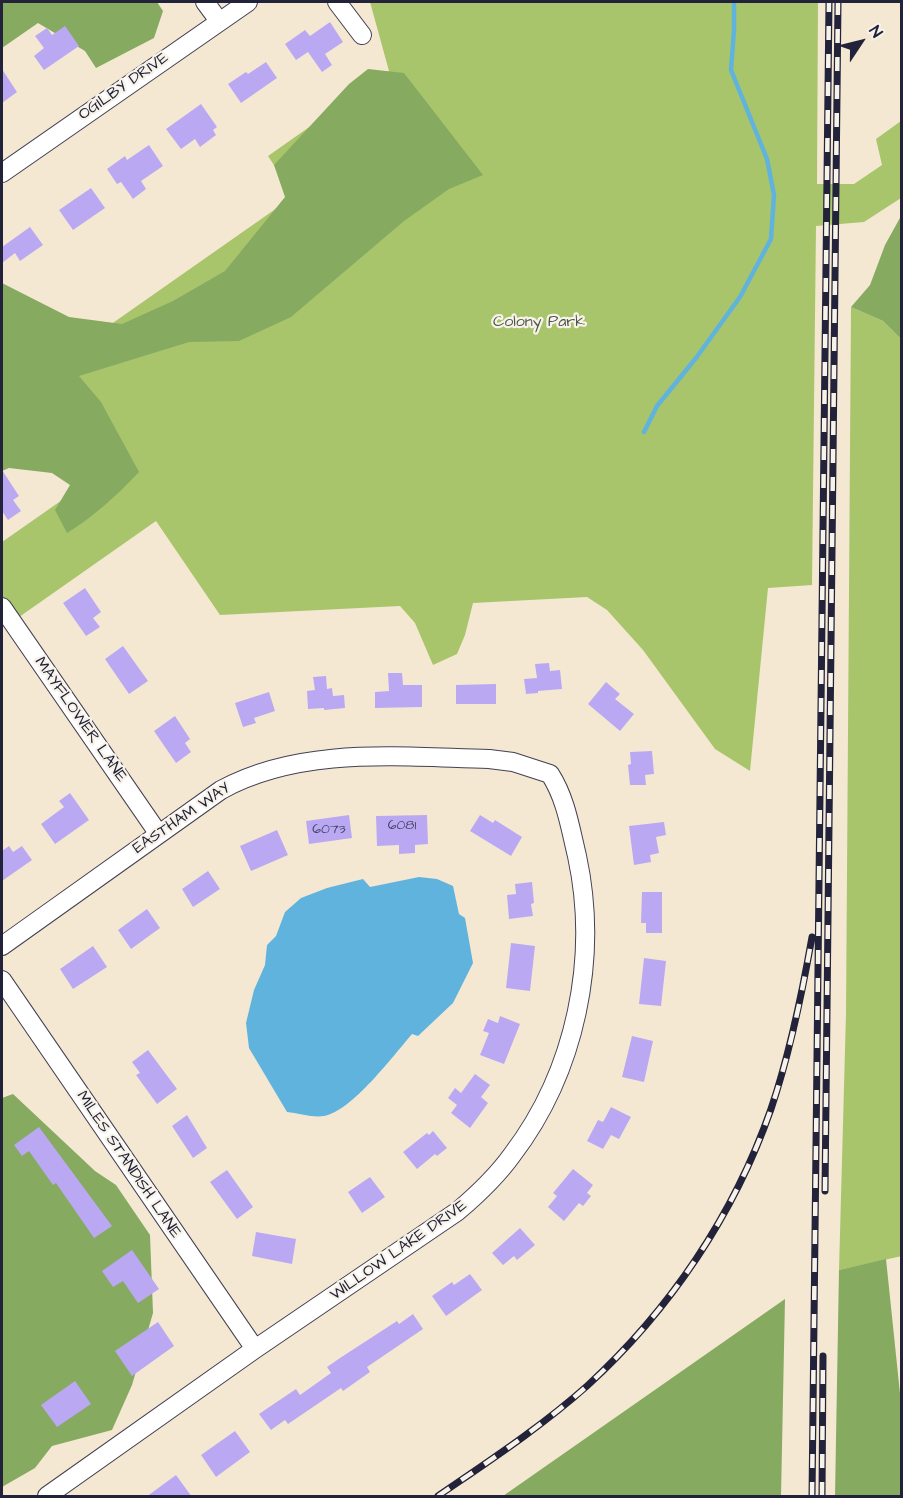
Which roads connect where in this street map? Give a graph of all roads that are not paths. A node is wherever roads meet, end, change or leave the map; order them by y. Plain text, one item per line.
1 (205, 2) edge
2 (248, 2) edge
3 (337, 2) edge
4 (219, 21) junction
5 (362, 35) dead end
6 (2, 173) edge
7 (2, 607) edge
8 (558, 787) joint
9 (158, 833) junction
10 (2, 946) edge
11 (2, 980) edge
12 (255, 1349) junction
13 (47, 1497) edge

1 - 4 street
2 - 4 street, OGILBY DRIVE
3 - 5 street
4 - 6 street, OGILBY DRIVE
7 - 9 street, MAYFLOWER LANE
8 - 9 street, EASTHAM WAY
8 - 12 street, WILLOW LAKE DRIVE
9 - 10 street, EASTHAM WAY
11 - 12 street, MILES STANDISH LANE
12 - 13 street, WILLOW LAKE DRIVE

